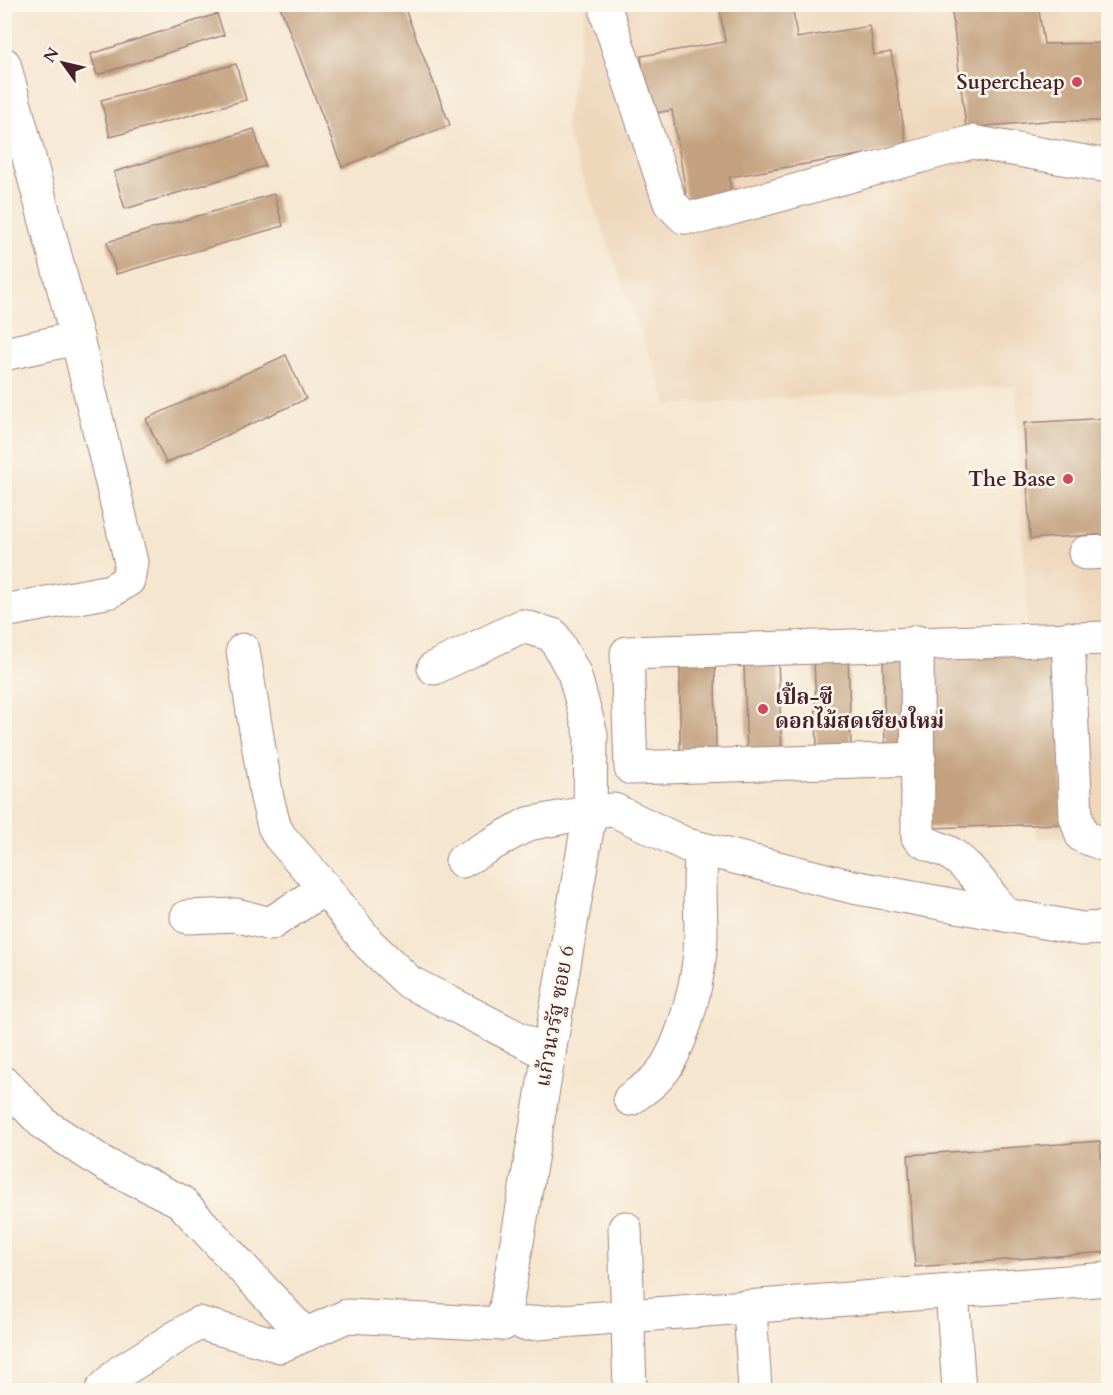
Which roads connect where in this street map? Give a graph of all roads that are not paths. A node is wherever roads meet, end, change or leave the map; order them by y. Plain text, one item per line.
1 (607, 14) dead end
2 (4, 64) edge
3 (1108, 166) edge
4 (77, 338) junction
5 (4, 354) edge
6 (4, 611) edge
7 (1068, 638) junction
8 (1108, 638) edge
9 (917, 642) junction
10 (243, 650) dead end
11 (434, 669) dead end
12 (919, 759) junction
13 (590, 812) junction
14 (1108, 846) edge
15 (702, 849) junction
16 (462, 861) dead end
17 (325, 888) junction
18 (1005, 915) junction
19 (187, 917) dead end
20 (1108, 928) edge
21 (549, 1054) junction
22 (4, 1083) edge
23 (630, 1099) dead end
24 (625, 1228) dead end
25 (1108, 1279) edge
26 (952, 1291) junction
27 (750, 1308) junction
28 (628, 1318) junction
29 (524, 1324) dead end
30 (305, 1335) junction
31 (102, 1390) edge
32 (630, 1390) edge
33 (755, 1390) edge
34 (959, 1390) edge

1 - 3 street
2 - 4 street
4 - 5 street
4 - 6 street
7 - 8 street
7 - 9 street
7 - 14 street
9 - 12 street
9 - 12 street
10 - 17 street
11 - 13 street, แก้วนวรัฐ ซอย 6
12 - 18 street
13 - 15 street
13 - 16 street
13 - 21 street, แก้วนวรัฐ ซอย 6
15 - 18 street
15 - 23 street
17 - 19 street
17 - 21 street
18 - 20 street
21 - 30 street, แก้วนวรัฐ ซอย 6
22 - 30 street
24 - 28 street
25 - 26 street
26 - 27 street
26 - 34 street
27 - 28 street
27 - 33 street
28 - 29 street
28 - 32 street
30 - 31 street, แก้วนวรัฐ ซอย 6

